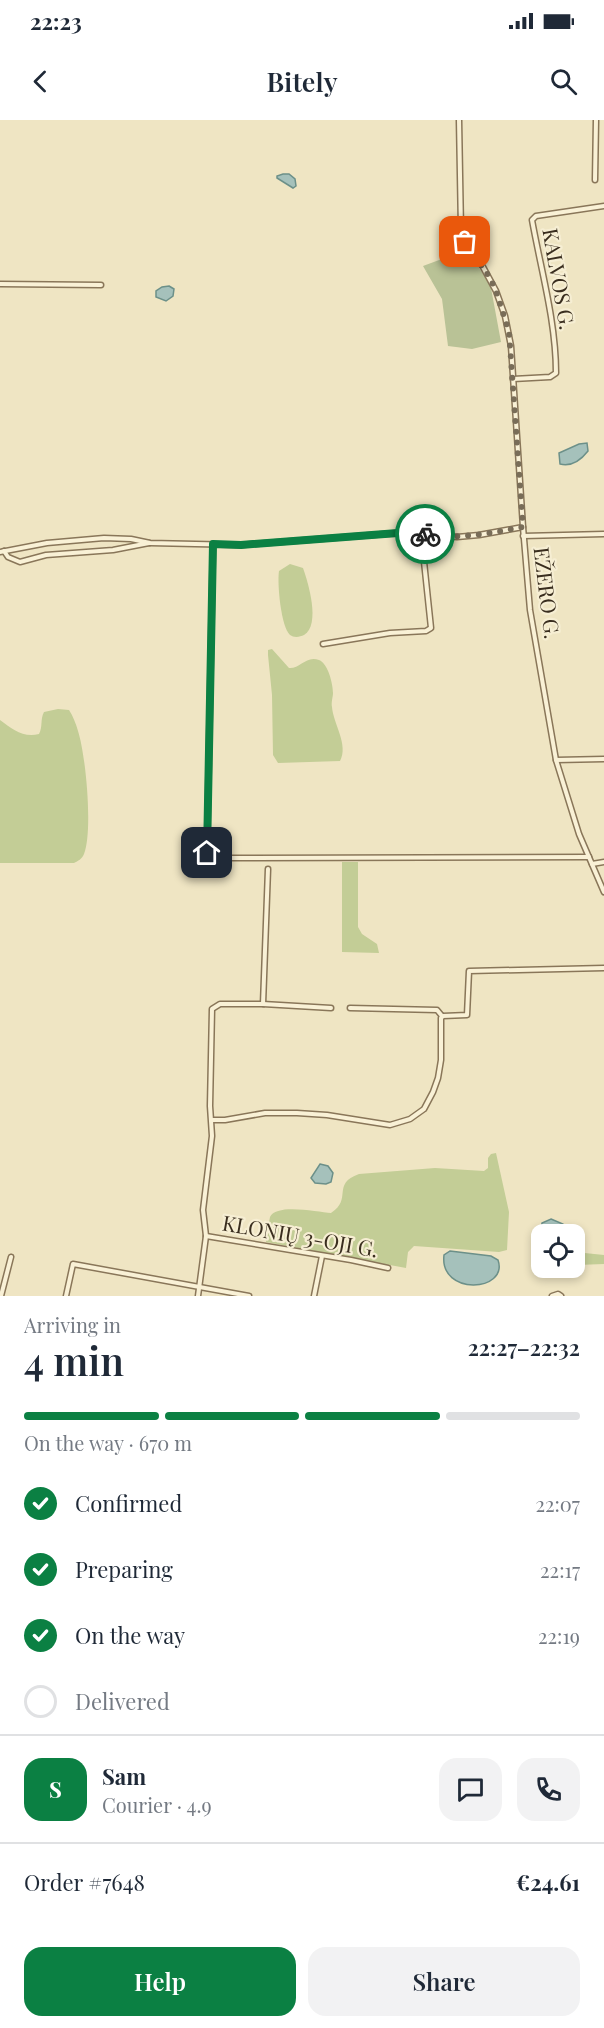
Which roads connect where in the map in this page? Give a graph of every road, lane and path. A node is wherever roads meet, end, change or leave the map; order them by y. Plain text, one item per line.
1 (459, 120) edge
2 (596, 120) edge
3 (595, 180) dead end
4 (604, 206) edge
5 (0, 284) edge
6 (101, 285) dead end
7 (513, 379) junction
8 (523, 527) junction
9 (421, 533) junction
10 (604, 534) edge
11 (524, 536) junction
12 (150, 543) junction
13 (213, 544) junction
14 (2, 552) edge
15 (323, 644) dead end
16 (604, 759) edge
17 (556, 760) junction
18 (207, 853) dead end
19 (589, 856) junction
20 (212, 858) dead end
21 (604, 862) edge
22 (592, 864) junction
23 (268, 869) dead end
24 (604, 892) edge
25 (604, 968) edge
26 (263, 1004) junction
27 (331, 1008) dead end
28 (350, 1008) dead end
29 (442, 1016) junction
30 (212, 1120) junction
31 (206, 1236) junction
32 (322, 1256) junction
33 (11, 1257) dead end
34 (388, 1268) dead end
35 (200, 1287) junction
36 (1, 1296) edge
37 (66, 1296) edge
38 (198, 1296) edge
39 (249, 1296) edge
40 (314, 1296) edge
41 (552, 1296) edge
42 (561, 1296) edge

1 - 7 street, EŽERO G.
2 - 3 street
4 - 7 street, KALVOS G.
5 - 6 street
7 - 8 street, EŽERO G.
8 - 9 street
8 - 11 street, EŽERO G.
9 - 13 street
9 - 15 street
10 - 11 street
11 - 17 street, EŽERO G.
12 - 13 street
12 - 14 street
12 - 14 street
13 - 18 street
16 - 17 street
17 - 19 street, EŽERO G.
19 - 20 street
19 - 22 street, EŽERO G.
21 - 22 street
22 - 24 street, EŽERO G.
23 - 26 street
25 - 29 street
26 - 27 street
26 - 30 street
28 - 29 street
29 - 30 street
30 - 31 street
31 - 32 street, KLONIŲ 3-OJI G.
31 - 35 street
32 - 34 street, KLONIŲ 3-OJI G.
32 - 40 street
33 - 36 street
35 - 37 street
35 - 38 street
35 - 39 street
41 - 42 street

